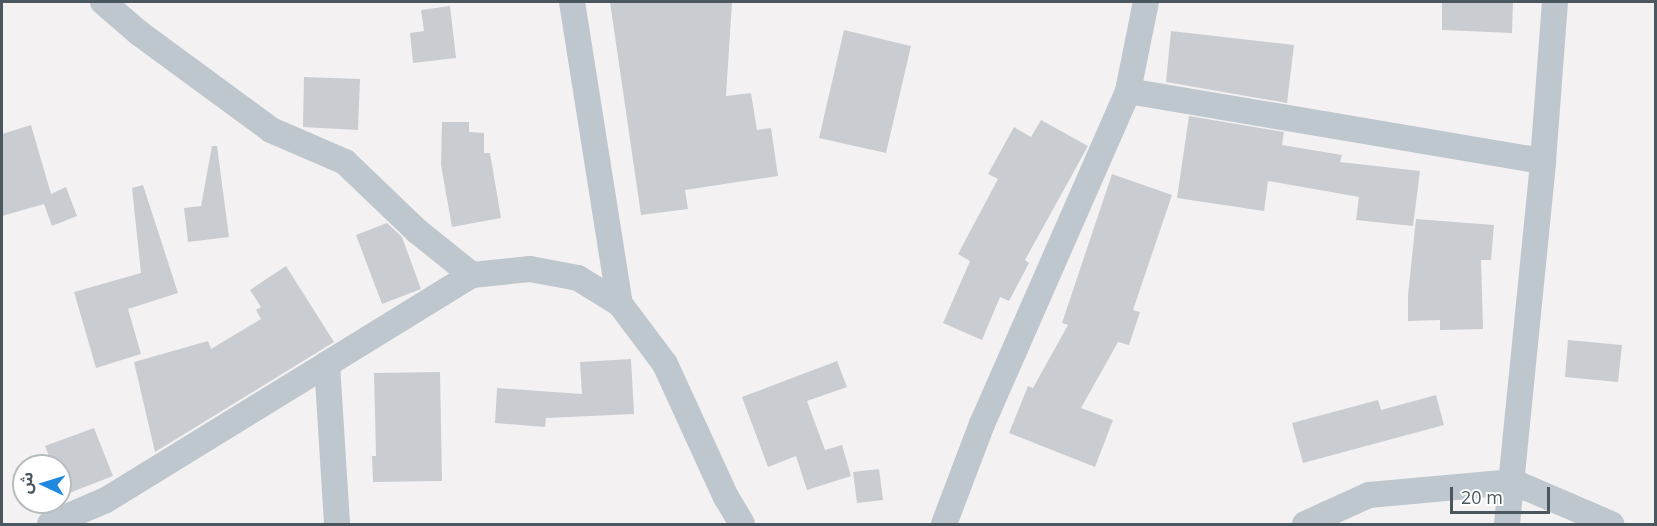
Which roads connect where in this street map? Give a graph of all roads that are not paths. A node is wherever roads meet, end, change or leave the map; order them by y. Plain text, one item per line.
1 (103, 2) edge
2 (572, 2) edge
3 (1146, 2) edge
4 (1555, 2) edge
5 (1128, 91) junction
6 (1543, 161) junction
7 (472, 275) junction
8 (620, 304) junction
9 (327, 364) junction
10 (1513, 482) junction
11 (51, 524) edge
12 (337, 525) edge
13 (742, 525) edge
14 (944, 525) edge
15 (1305, 525) edge
16 (1507, 525) edge
17 (1611, 525) edge

1 - 7 street
2 - 8 street
3 - 5 street
4 - 6 street
5 - 6 street
5 - 14 street
6 - 10 street
7 - 8 street
7 - 9 street
8 - 13 street
9 - 11 street
9 - 12 street
10 - 15 street
10 - 16 street
10 - 17 street

